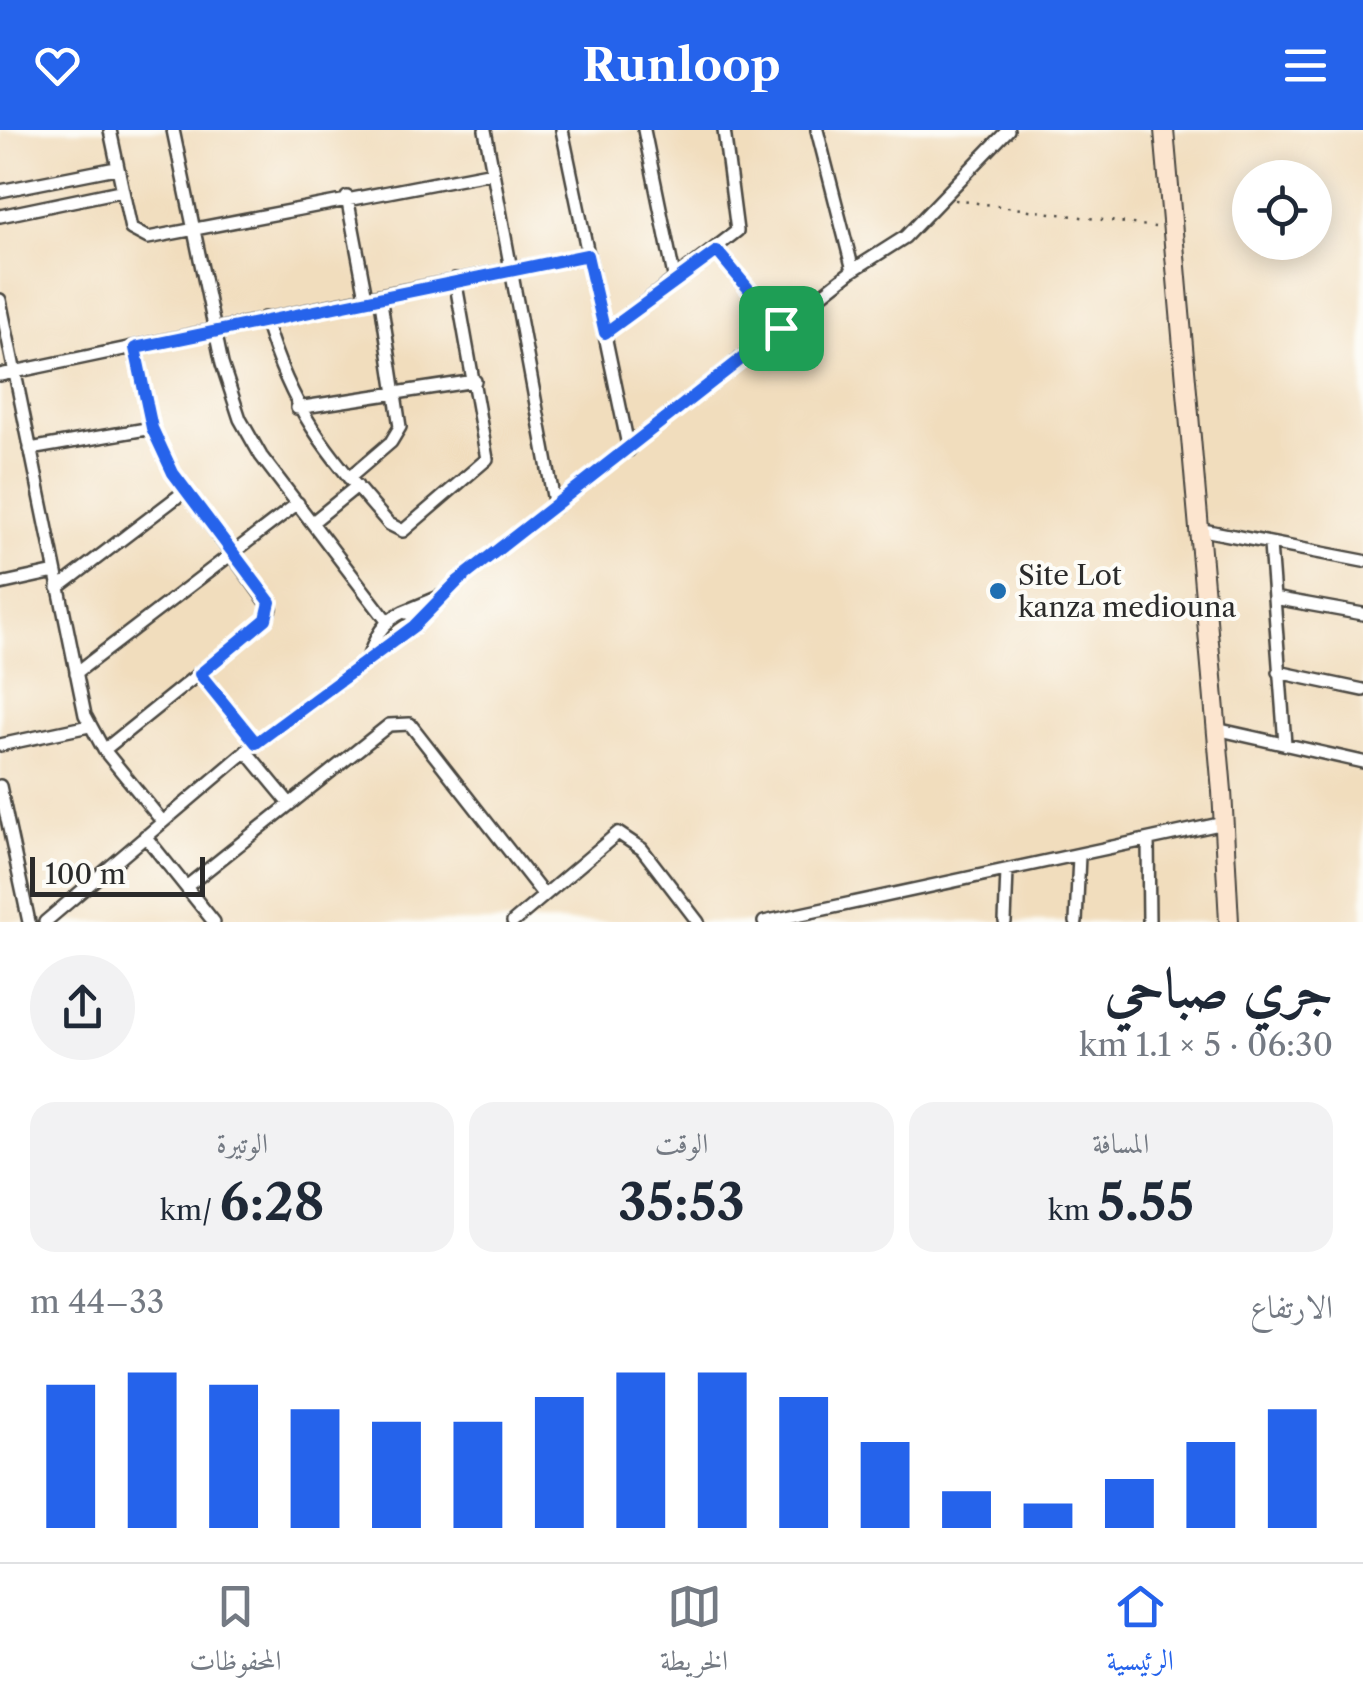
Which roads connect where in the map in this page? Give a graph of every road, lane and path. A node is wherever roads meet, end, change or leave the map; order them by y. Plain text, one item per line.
1 (110, 130) edge
2 (173, 130) edge
3 (485, 130) edge
4 (562, 130) edge
5 (644, 130) edge
6 (724, 130) edge
7 (816, 130) edge
8 (1008, 130) edge
9 (1164, 130) edge
10 (116, 168) junction
11 (493, 172) junction
12 (0, 191) edge
13 (120, 192) junction
14 (347, 197) junction
15 (944, 198) junction
16 (0, 216) edge
17 (192, 228) junction
18 (1172, 228) junction
19 (717, 251) junction
20 (587, 255) junction
21 (510, 268) junction
22 (853, 270) junction
23 (456, 280) junction
24 (674, 281) junction
25 (380, 295) junction
26 (366, 297) junction
27 (0, 300) edge
28 (264, 318) junction
29 (781, 328) junction
30 (214, 330) junction
31 (605, 333) junction
32 (135, 348) junction
33 (14, 372) junction
34 (0, 375) edge
35 (476, 381) junction
36 (398, 394) junction
37 (297, 408) junction
38 (152, 428) junction
39 (30, 449) junction
40 (629, 450) junction
41 (353, 482) junction
42 (185, 491) junction
43 (298, 503) junction
44 (555, 507) junction
45 (314, 522) junction
46 (1198, 529) junction
47 (1270, 544) junction
48 (230, 552) junction
49 (1363, 561) edge
50 (55, 572) junction
51 (0, 584) edge
52 (58, 588) junction
53 (444, 596) junction
54 (1274, 598) junction
55 (404, 612) junction
56 (1363, 614) edge
57 (387, 621) junction
58 (414, 626) junction
59 (377, 632) junction
60 (389, 645) junction
61 (368, 658) junction
62 (1278, 672) junction
63 (76, 673) junction
64 (200, 674) junction
65 (1363, 690) edge
66 (89, 726) junction
67 (1216, 729) junction
68 (1284, 744) junction
69 (0, 745) edge
70 (251, 747) junction
71 (104, 750) junction
72 (1363, 762) edge
73 (0, 786) edge
74 (290, 804) junction
75 (162, 822) junction
76 (1224, 823) junction
77 (145, 836) junction
78 (1148, 840) junction
79 (1079, 856) junction
80 (1007, 871) junction
81 (186, 887) junction
82 (543, 894) junction
83 (29, 922) edge
84 (45, 922) edge
85 (214, 922) edge
86 (513, 922) edge
87 (698, 922) edge
88 (764, 922) edge
89 (1005, 922) edge
90 (1076, 922) edge
91 (1149, 922) edge
92 (1229, 922) edge

1 - 10 street
2 - 17 street
3 - 11 street
4 - 20 street
5 - 24 street
6 - 19 street
7 - 22 street
8 - 15 street
9 - 18 street
10 - 12 street
10 - 13 street
11 - 14 street
11 - 21 street
13 - 16 street
13 - 17 street
14 - 17 street
14 - 26 street
15 - 18 path
15 - 22 street
17 - 30 street
18 - 46 street
19 - 24 street
19 - 29 street
20 - 21 street
20 - 31 street
21 - 23 street
21 - 44 street
22 - 29 street
23 - 25 street
23 - 35 street
24 - 31 street
25 - 26 street
25 - 36 street
26 - 28 street
27 - 33 street
28 - 30 street
28 - 37 street
29 - 40 street
30 - 32 street
30 - 43 street
31 - 40 street
32 - 33 street
32 - 38 street
33 - 34 street
33 - 39 street
35 - 36 street
35 - 41 street
36 - 37 street
36 - 41 street
37 - 41 street
38 - 39 street
38 - 42 street
39 - 50 street
40 - 44 street
41 - 45 street
42 - 48 street
42 - 52 street
43 - 45 street
43 - 48 street
44 - 53 street
45 - 57 street
46 - 47 street
46 - 67 street
47 - 49 street
47 - 54 street
48 - 63 street
48 - 64 street
50 - 51 street
50 - 52 street
52 - 63 street
53 - 55 street
53 - 58 street
54 - 56 street
54 - 62 street
55 - 57 street
55 - 58 street
57 - 59 street
58 - 60 street
59 - 60 street
59 - 61 street
60 - 61 street
61 - 70 street
62 - 65 street
62 - 68 street
63 - 66 street
64 - 70 street
64 - 71 street
66 - 69 street
66 - 71 street
67 - 68 street
67 - 76 street
68 - 72 street
70 - 74 street
70 - 75 street
71 - 75 street
73 - 83 street
74 - 81 street
74 - 82 street
75 - 77 street
76 - 78 street
76 - 92 street
77 - 81 street
77 - 84 street
78 - 79 street
78 - 91 street
79 - 80 street
79 - 90 street
80 - 88 street
80 - 89 street
81 - 85 street
82 - 86 street
82 - 87 street

